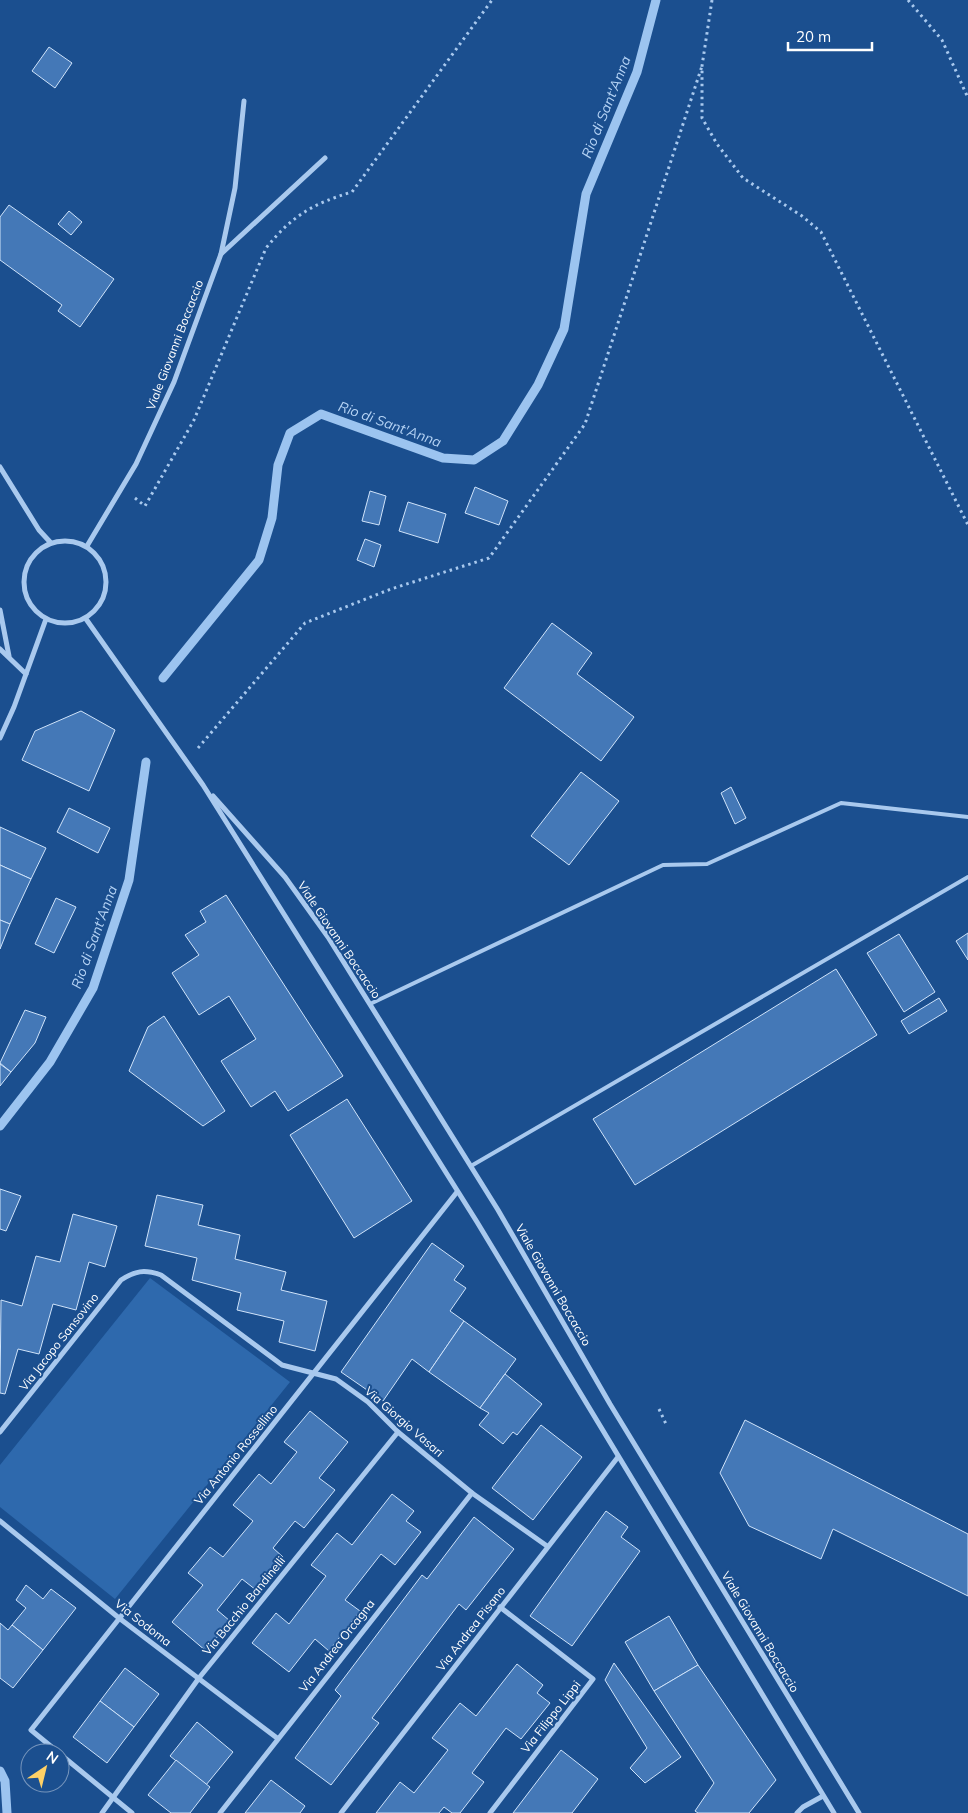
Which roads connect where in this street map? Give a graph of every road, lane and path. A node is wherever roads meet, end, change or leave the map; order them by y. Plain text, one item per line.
1 (492, 0) edge
2 (712, 0) edge
3 (908, 0) edge
4 (702, 66) junction
5 (968, 98) edge
6 (244, 101) dead end
7 (326, 158) dead end
8 (221, 254) junction
9 (0, 467) edge
10 (122, 488) junction
11 (968, 525) edge
12 (51, 543) junction
13 (87, 546) junction
14 (0, 610) edge
15 (46, 619) junction
16 (86, 619) junction
17 (0, 649) edge
18 (9, 656) junction
19 (26, 674) junction
20 (0, 738) edge
21 (187, 761) junction
22 (203, 785) junction
23 (968, 817) edge
24 (968, 877) edge
25 (370, 1004) junction
26 (471, 1166) junction
27 (457, 1192) junction
28 (138, 1270) joint
29 (315, 1372) junction
30 (659, 1409) dead end
31 (666, 1424) dead end
32 (0, 1432) edge
33 (398, 1432) junction
34 (618, 1457) junction
35 (472, 1493) junction
36 (0, 1521) edge
37 (548, 1546) junction
38 (500, 1607) junction
39 (119, 1618) junction
40 (199, 1678) junction
41 (277, 1738) junction
42 (46, 1743) edge
43 (70, 1763) edge
44 (823, 1796) junction
45 (112, 1797) junction
46 (102, 1813) edge
47 (132, 1813) edge
48 (220, 1813) edge
49 (341, 1813) edge
50 (490, 1813) edge
51 (797, 1813) edge
52 (834, 1813) edge
53 (859, 1813) edge

1 - 10 path
2 - 4 path
3 - 5 path
4 - 11 path
4 - 21 path
6 - 8 street, Viale Giovanni Boccaccio
7 - 8 street, Viale Giovanni Boccaccio
8 - 10 street, Viale Giovanni Boccaccio
9 - 12 street
10 - 13 street, Viale Giovanni Boccaccio
12 - 13 street
12 - 15 street
13 - 16 street
14 - 18 street
15 - 16 street
15 - 19 street
16 - 21 street, Viale Giovanni Boccaccio
17 - 18 street
18 - 19 street
19 - 20 street
21 - 22 street, Viale Giovanni Boccaccio
22 - 25 street, Viale Giovanni Boccaccio
22 - 27 street, Viale Giovanni Boccaccio
23 - 25 lane
24 - 26 lane
25 - 26 street, Viale Giovanni Boccaccio
26 - 53 street, Viale Giovanni Boccaccio
27 - 29 street, Via Antonio Rossellino
27 - 34 street, Viale Giovanni Boccaccio
28 - 29 street, Via Giorgio Vasari
28 - 32 street, Via Jacopo Sansovino
29 - 33 street, Via Giorgio Vasari
29 - 39 street, Via Antonio Rossellino
30 - 31 path
33 - 35 street, Via Giorgio Vasari
33 - 40 street, Via Bacchio Bandinelli
34 - 37 street, Via Andrea Pisano
34 - 44 street, Viale Giovanni Boccaccio
35 - 37 street, Via Giorgio Vasari
35 - 41 street, Via Andrea Orcagna
36 - 39 street, Via Sodoma
37 - 38 street, Via Andrea Pisano
38 - 49 street, Via Andrea Pisano
38 - 50 street, Via Filippo Lippi
39 - 40 street, Via Sodoma
39 - 42 street, Via Antonio Rossellino
40 - 41 street, Via Sodoma
40 - 45 street, Via Bacchio Bandinelli
41 - 48 street, Via Andrea Orcagna
43 - 45 street
44 - 51 street
44 - 52 street, Viale Giovanni Boccaccio
45 - 46 street, Via Bacchio Bandinelli
45 - 47 street

